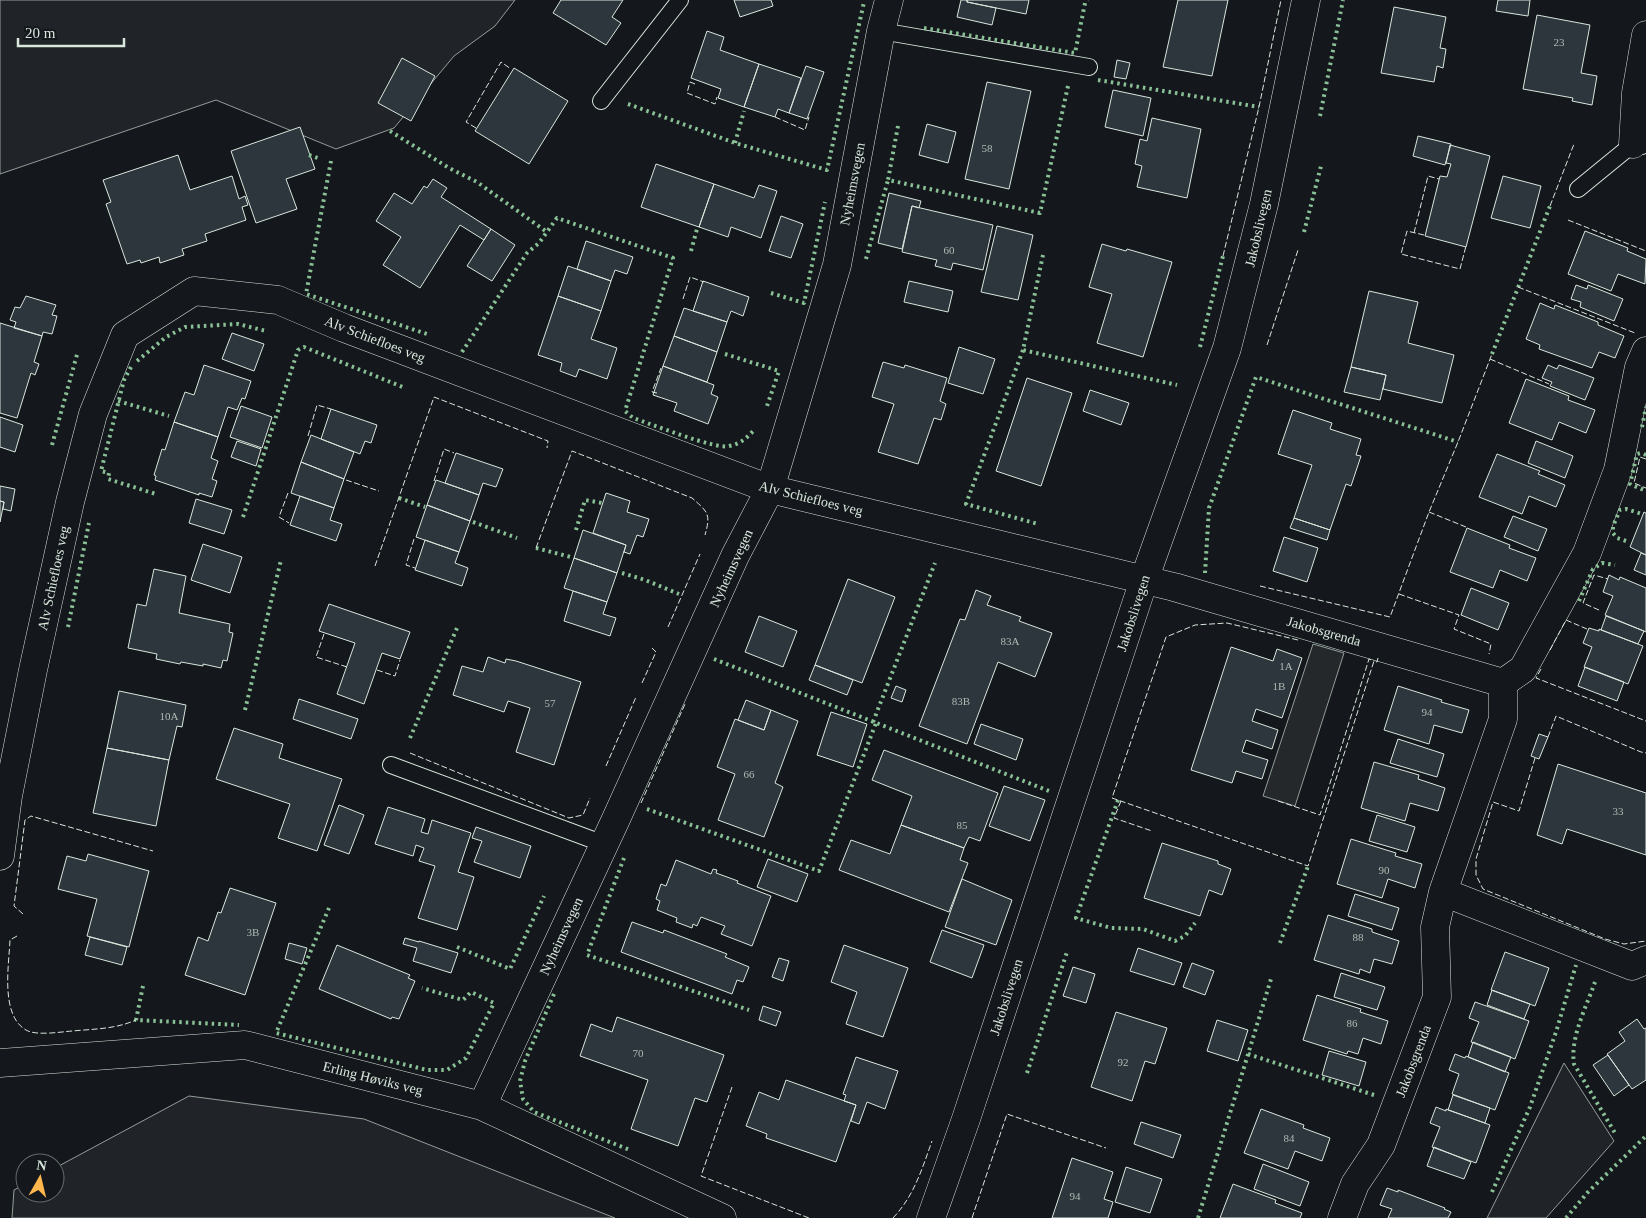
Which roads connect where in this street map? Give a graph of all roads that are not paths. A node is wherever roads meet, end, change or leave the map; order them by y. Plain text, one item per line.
1 (680, 0) edge
2 (889, 0) edge
3 (1306, 0) edge
4 (881, 31) junction
5 (1646, 34) edge
6 (1089, 67) dead end
7 (601, 101) dead end
8 (1640, 145) edge
9 (1578, 189) dead end
10 (1646, 351) edge
11 (770, 489) junction
12 (1144, 580) junction
13 (1503, 683) junction
14 (391, 765) dead end
15 (604, 844) junction
16 (0, 856) edge
17 (1443, 892) junction
18 (1646, 960) edge
19 (0, 1064) edge
20 (482, 1106) junction
21 (722, 1218) edge
22 (931, 1218) edge
23 (1342, 1218) edge

1 - 7 lane
2 - 4 street, Nyheimsvegen
3 - 12 street, Jakobslivegen
4 - 6 lane
4 - 11 street, Nyheimsvegen
5 - 8 street
8 - 9 lane
10 - 13 street
11 - 12 street, Alv Schiefloes veg
11 - 15 street, Nyheimsvegen
11 - 16 street, Alv Schiefloes veg
12 - 13 street, Jakobsgrenda
12 - 22 street, Jakobslivegen
13 - 17 street, Jakobsgrenda
14 - 15 lane
15 - 20 street, Nyheimsvegen
17 - 18 street
17 - 23 street, Jakobsgrenda
19 - 20 street, Erling Høviks veg
20 - 21 street, Erling Høviks veg

